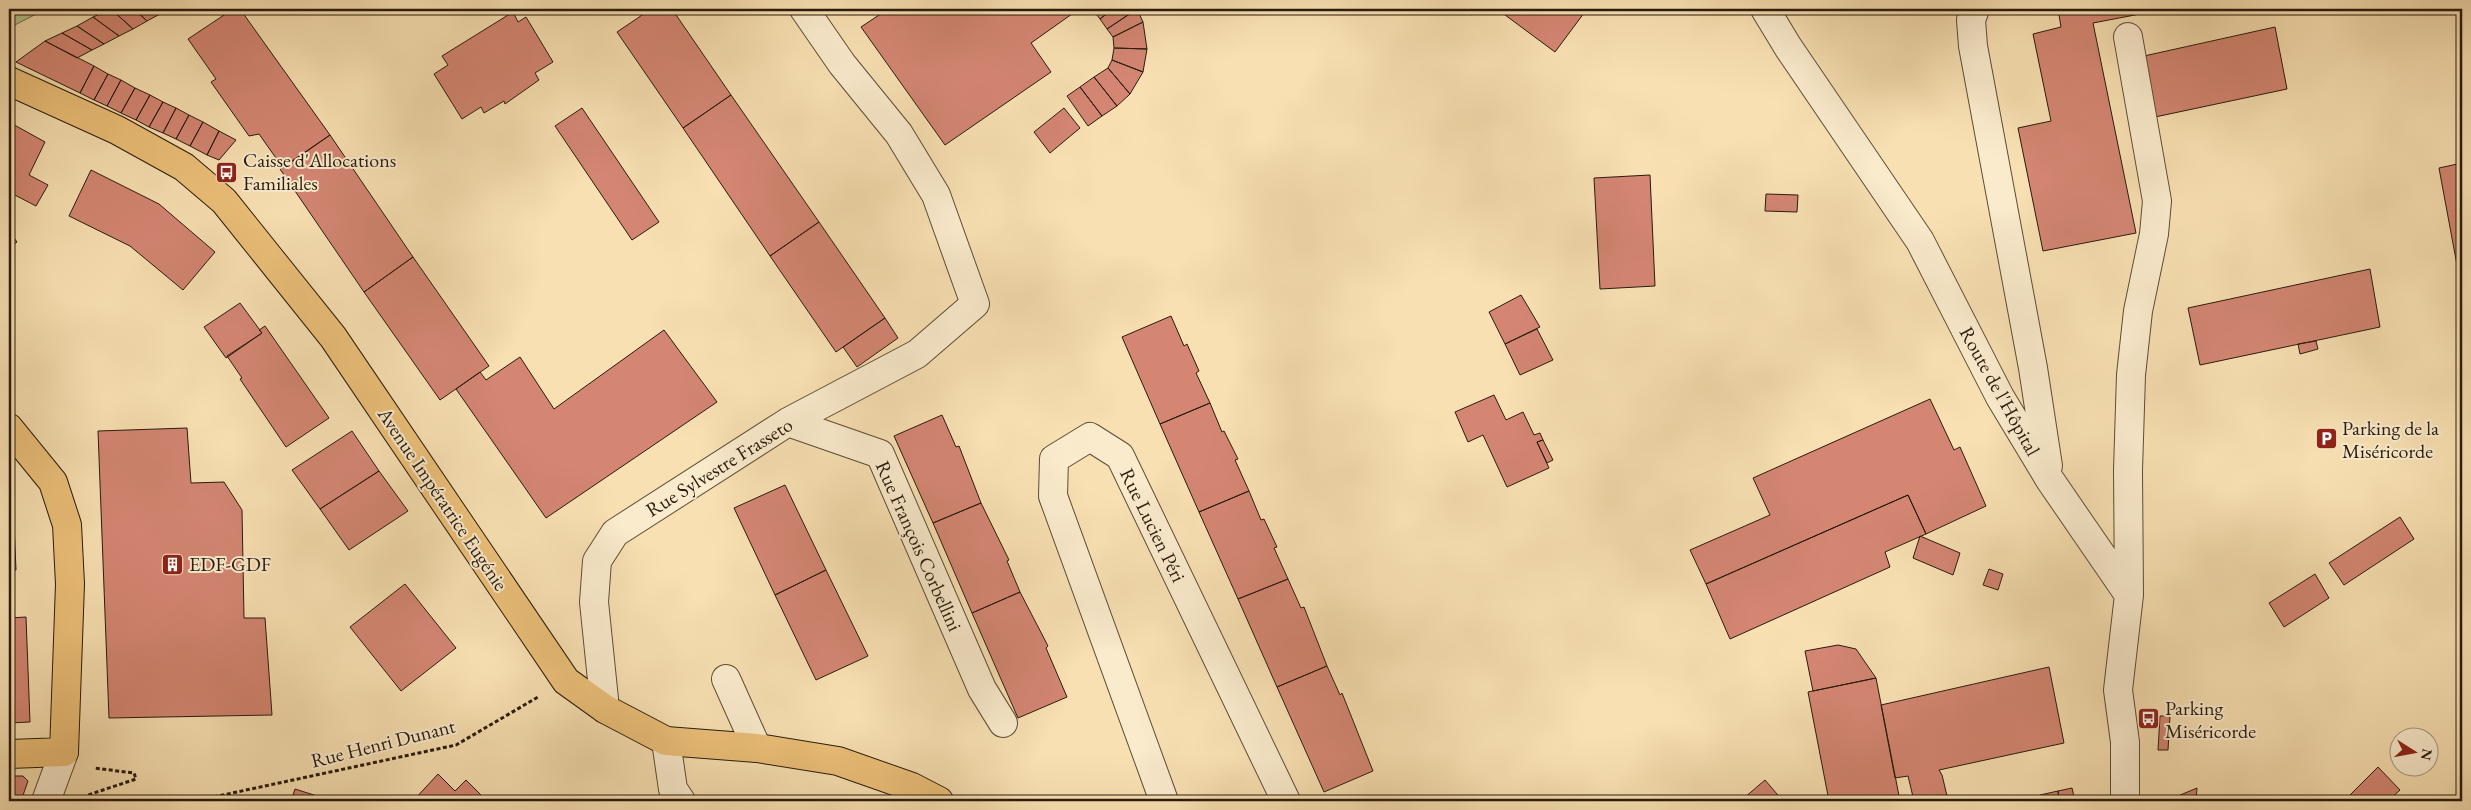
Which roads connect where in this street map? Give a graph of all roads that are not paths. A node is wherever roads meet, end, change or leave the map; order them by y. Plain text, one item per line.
1 (804, 9) edge
2 (1765, 9) edge
3 (1975, 9) edge
4 (2128, 37) dead end
5 (9, 81) edge
6 (788, 422) junction
7 (9, 428) edge
8 (2050, 480) junction
9 (2129, 595) junction
10 (726, 679) dead end
11 (605, 709) junction
12 (1004, 723) dead end
13 (666, 741) junction
14 (757, 748) junction
15 (64, 752) junction
16 (9, 754) edge
17 (46, 801) edge
18 (680, 801) edge
19 (939, 801) edge
20 (1164, 801) edge
21 (1286, 801) edge
22 (2126, 801) edge

1 - 6 street, Rue Sylvestre Frasseto
2 - 8 street, Route de l'Hôpital
3 - 8 street
4 - 9 street
5 - 11 main road, Avenue Impératrice Eugénie
6 - 11 street, Rue Sylvestre Frasseto
6 - 12 street, Rue François Corbellini
7 - 15 main road
8 - 9 street, Route de l'Hôpital
9 - 22 street
10 - 14 street
11 - 13 main road, Avenue Impératrice Eugénie
13 - 14 main road, Avenue Impératrice Eugénie
13 - 18 street
14 - 19 main road, Avenue Impératrice Eugénie
15 - 16 main road
15 - 17 street
20 - 21 street, Rue Lucien Péri

